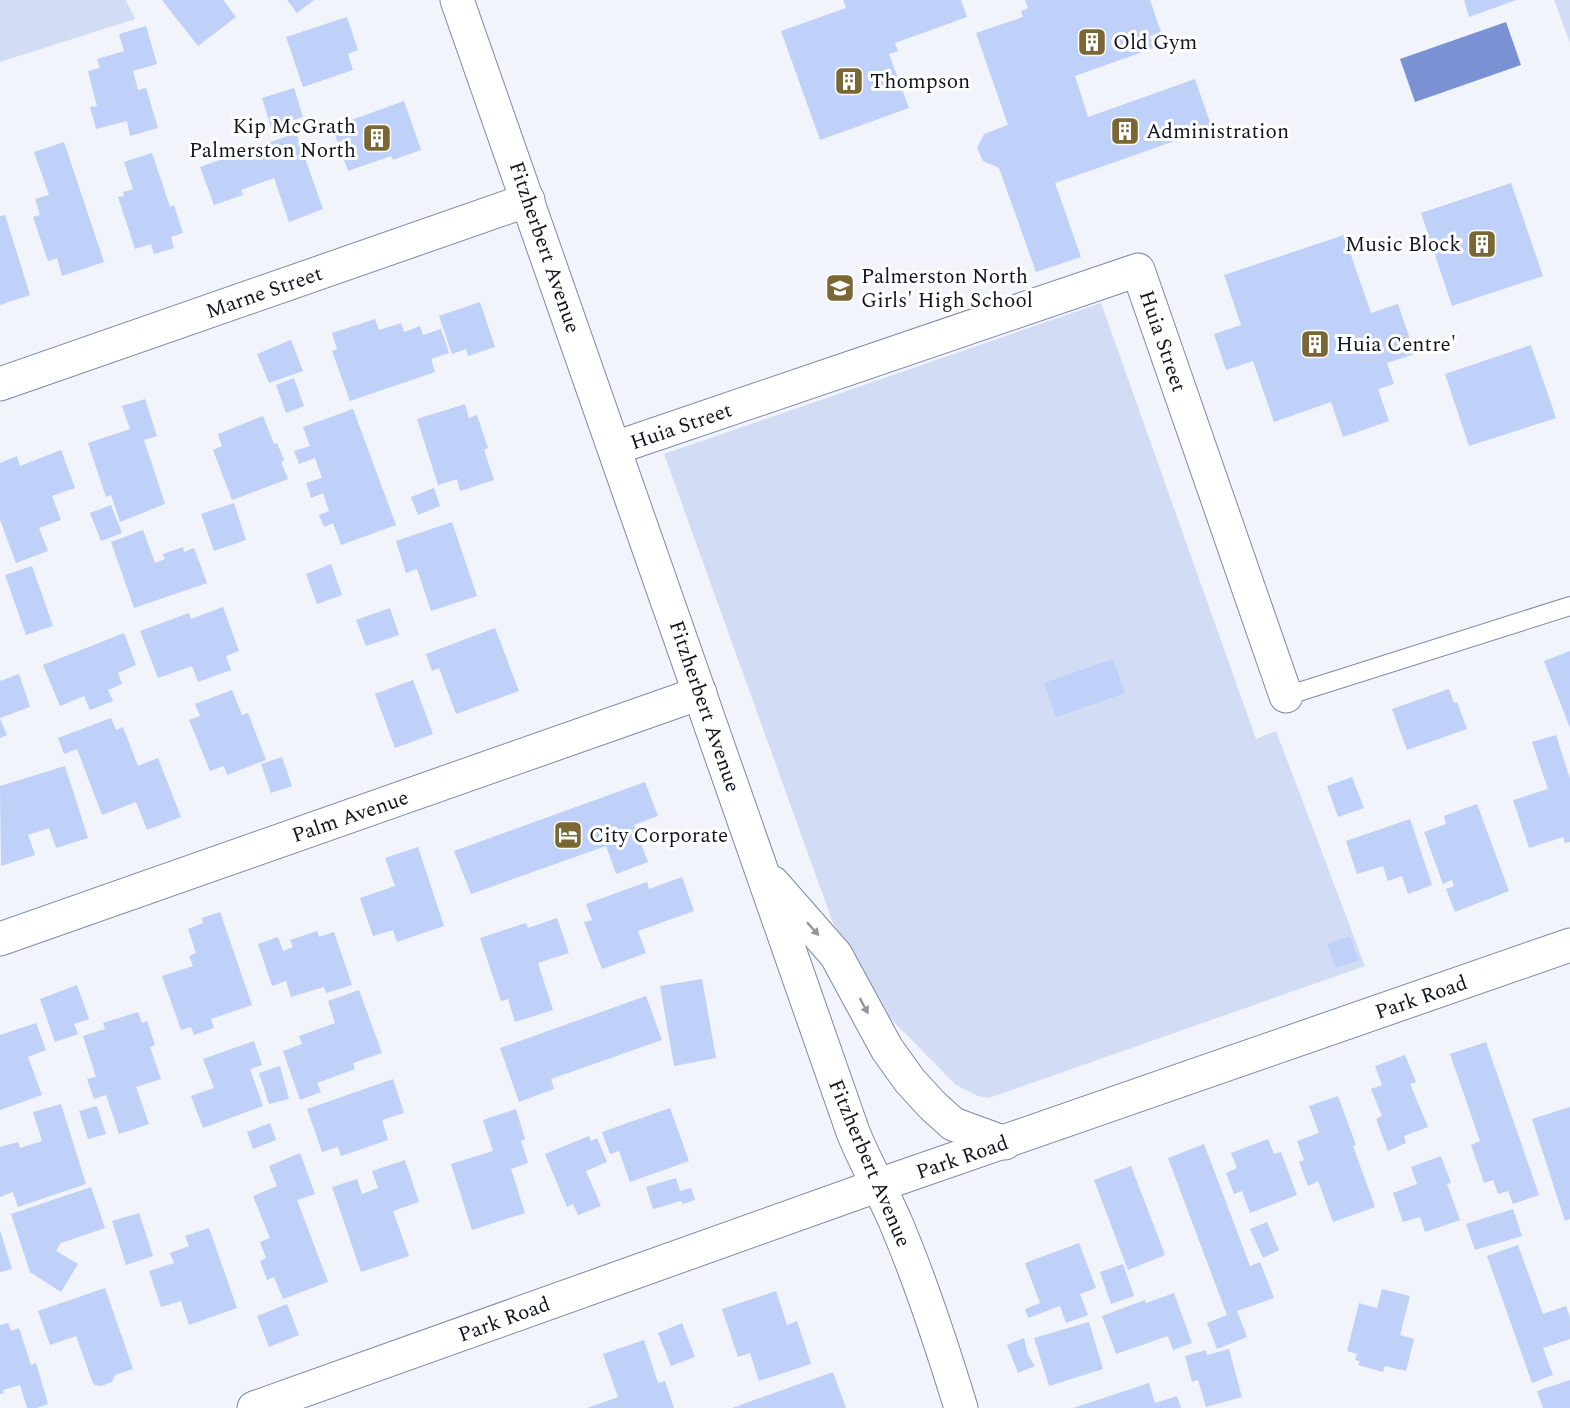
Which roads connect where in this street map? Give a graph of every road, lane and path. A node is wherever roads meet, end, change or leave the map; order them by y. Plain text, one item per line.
1 (457, 0) edge
2 (528, 200) junction
3 (0, 384) edge
4 (615, 448) junction
5 (1570, 606) edge
6 (700, 693) junction
7 (1286, 696) joint
8 (762, 871) junction
9 (0, 939) edge
10 (1570, 945) edge
11 (1005, 1143) junction
12 (879, 1185) junction
13 (254, 1408) edge
14 (962, 1408) edge

1 - 2 street, Fitzherbert Avenue
2 - 3 street, Marne Street
2 - 4 street, Fitzherbert Avenue
4 - 6 street, Fitzherbert Avenue
4 - 7 street, Huia Street
5 - 7 lane
6 - 8 street, Fitzherbert Avenue
6 - 9 street, Palm Avenue
8 -> 11 street
8 - 12 street, Fitzherbert Avenue
10 - 11 street, Park Road
11 - 12 street, Park Road
12 - 13 street, Park Road
12 - 14 street, Fitzherbert Avenue

